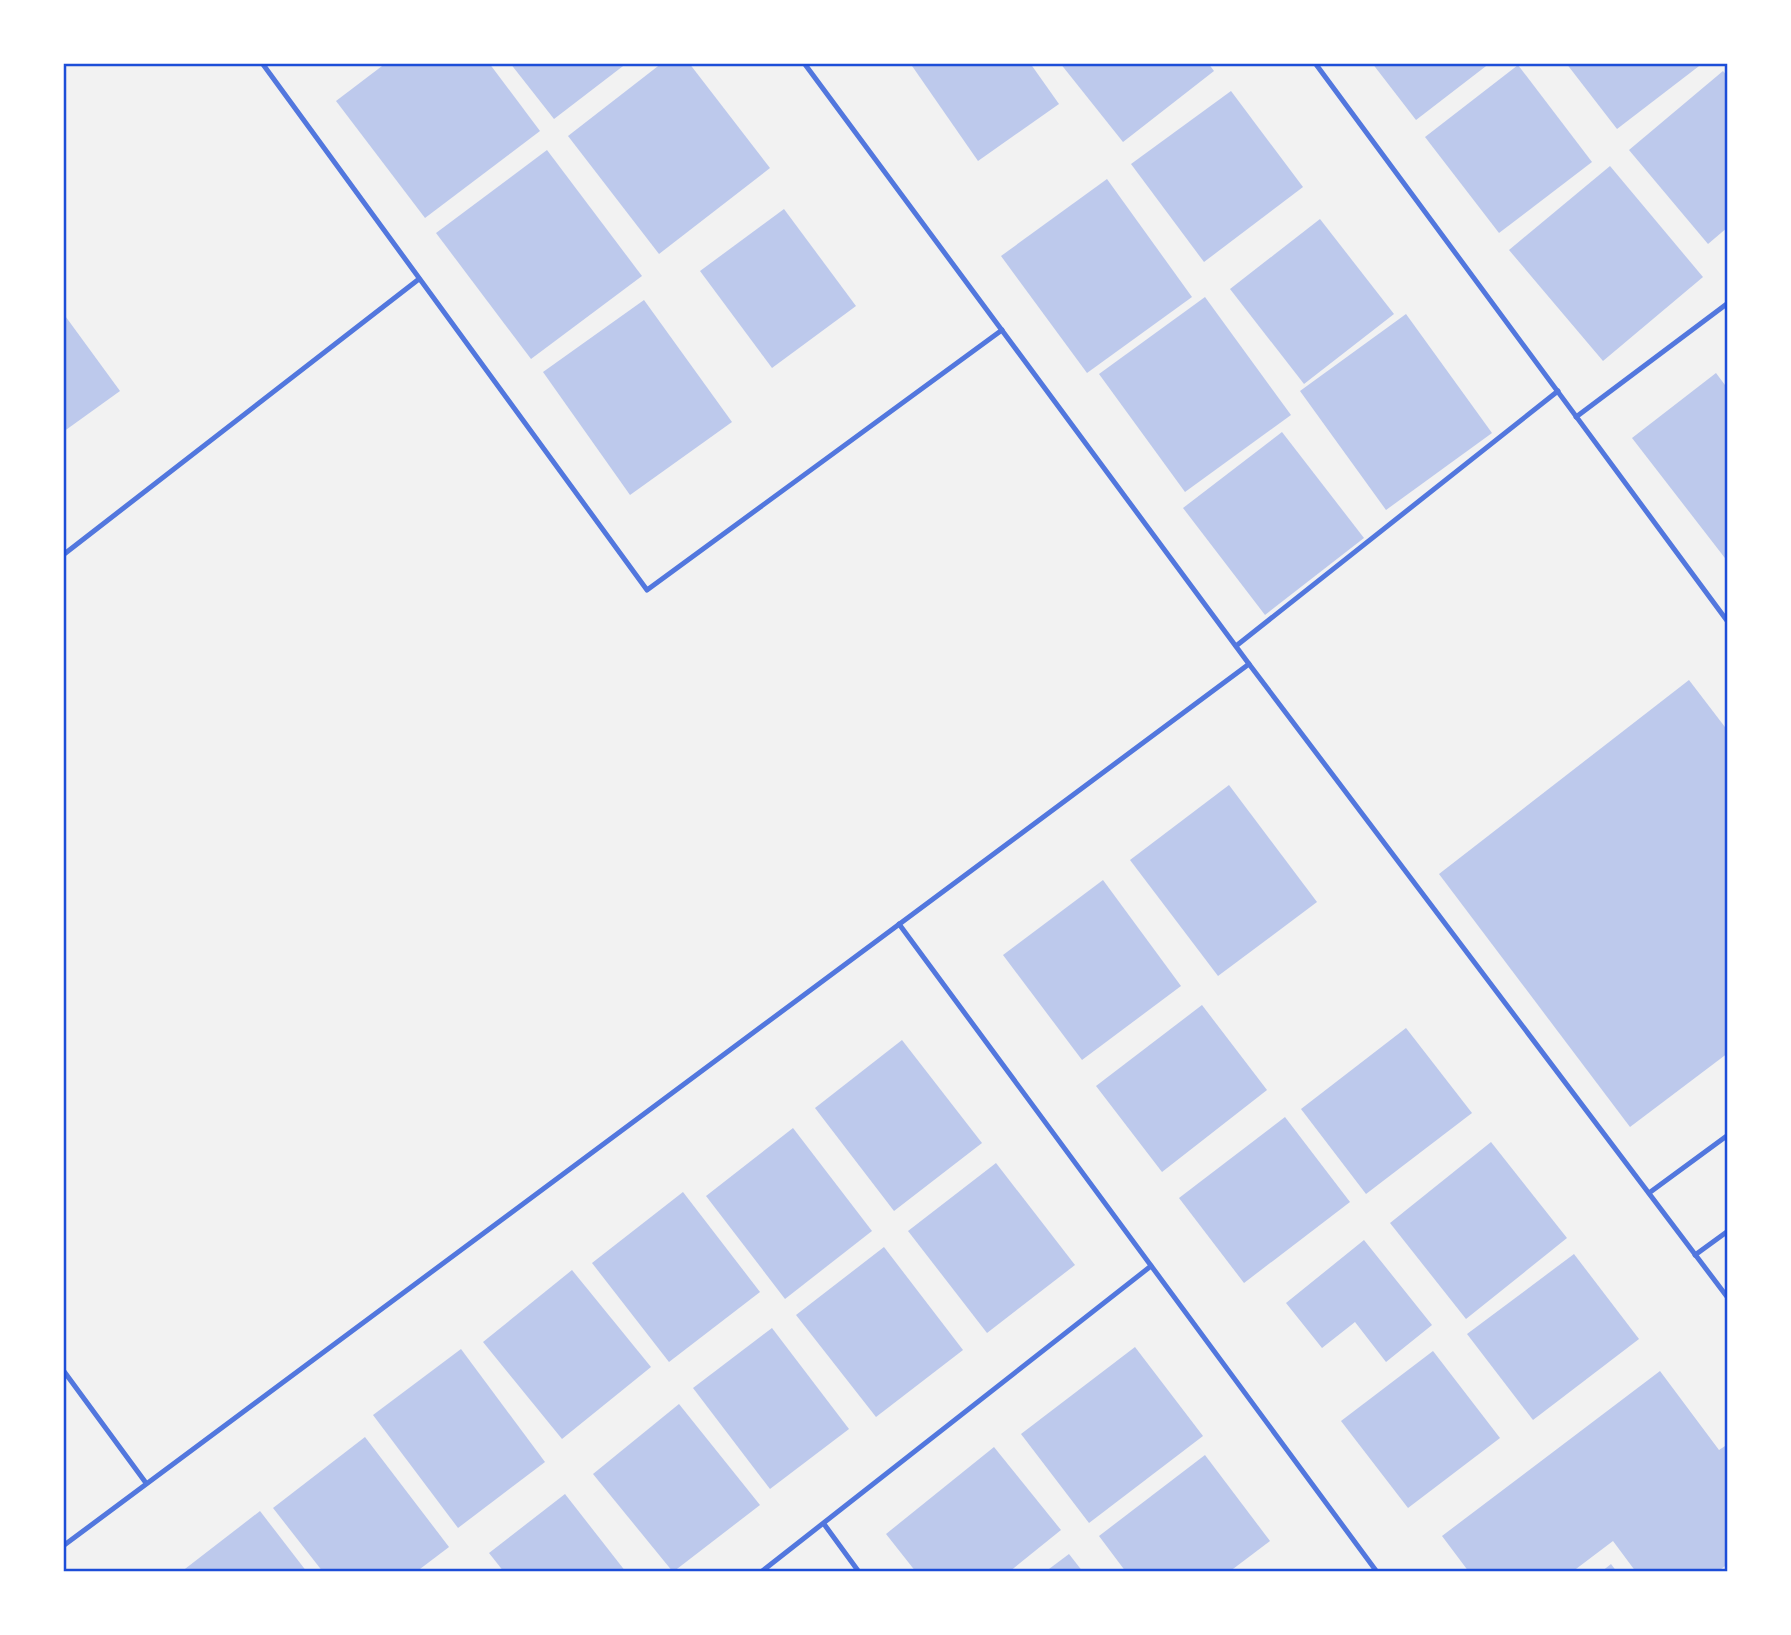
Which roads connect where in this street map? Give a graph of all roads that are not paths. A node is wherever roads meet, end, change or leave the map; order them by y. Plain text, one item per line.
1 (262, 63) edge
2 (804, 63) edge
3 (1315, 63) edge
4 (419, 279) junction
5 (1728, 303) edge
6 (1002, 330) junction
7 (1558, 391) junction
8 (1576, 417) junction
9 (63, 555) edge
10 (1728, 622) edge
11 (1237, 646) junction
12 (1250, 664) junction
13 (899, 924) junction
14 (1728, 1135) edge
15 (1649, 1193) junction
16 (1728, 1231) edge
17 (1695, 1255) junction
18 (1152, 1266) junction
19 (1728, 1298) edge
20 (63, 1370) edge
21 (146, 1483) junction
22 (824, 1524) junction
23 (63, 1546) edge
24 (761, 1572) edge
25 (859, 1572) edge
26 (1377, 1572) edge

1 - 4 lane
2 - 6 lane
3 - 7 lane
4 - 6 lane
4 - 9 lane
5 - 8 lane
6 - 11 lane
7 - 8 lane
7 - 11 lane
8 - 10 lane
11 - 12 lane
12 - 13 lane
12 - 15 lane
13 - 18 lane
13 - 21 lane
14 - 15 lane
15 - 17 lane
16 - 17 lane
17 - 19 lane
18 - 22 lane
18 - 26 lane
20 - 21 lane
21 - 23 lane
22 - 24 lane
22 - 25 lane

